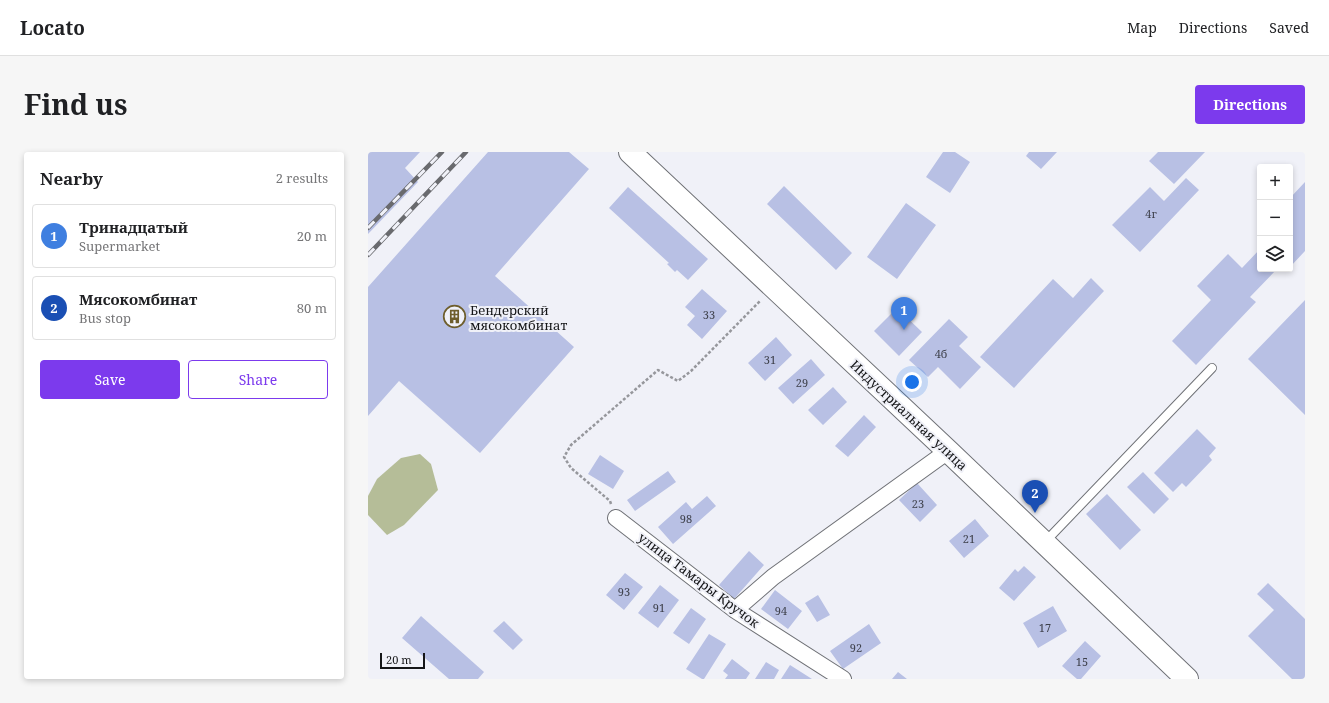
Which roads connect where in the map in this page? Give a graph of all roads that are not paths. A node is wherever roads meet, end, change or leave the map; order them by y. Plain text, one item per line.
1 (630, 152) edge
2 (1212, 368) dead end
3 (948, 451) junction
4 (616, 518) road end
5 (1044, 543) junction
6 (735, 610) junction
7 (843, 679) edge
8 (1187, 679) edge

1 - 3 main road, Индустриальная улица
2 - 5 lane
3 - 5 main road, Индустриальная улица
3 - 6 street
4 - 6 street, улица Тамары Кручок
5 - 8 main road, Индустриальная улица
6 - 7 street, улица Тамары Кручок

